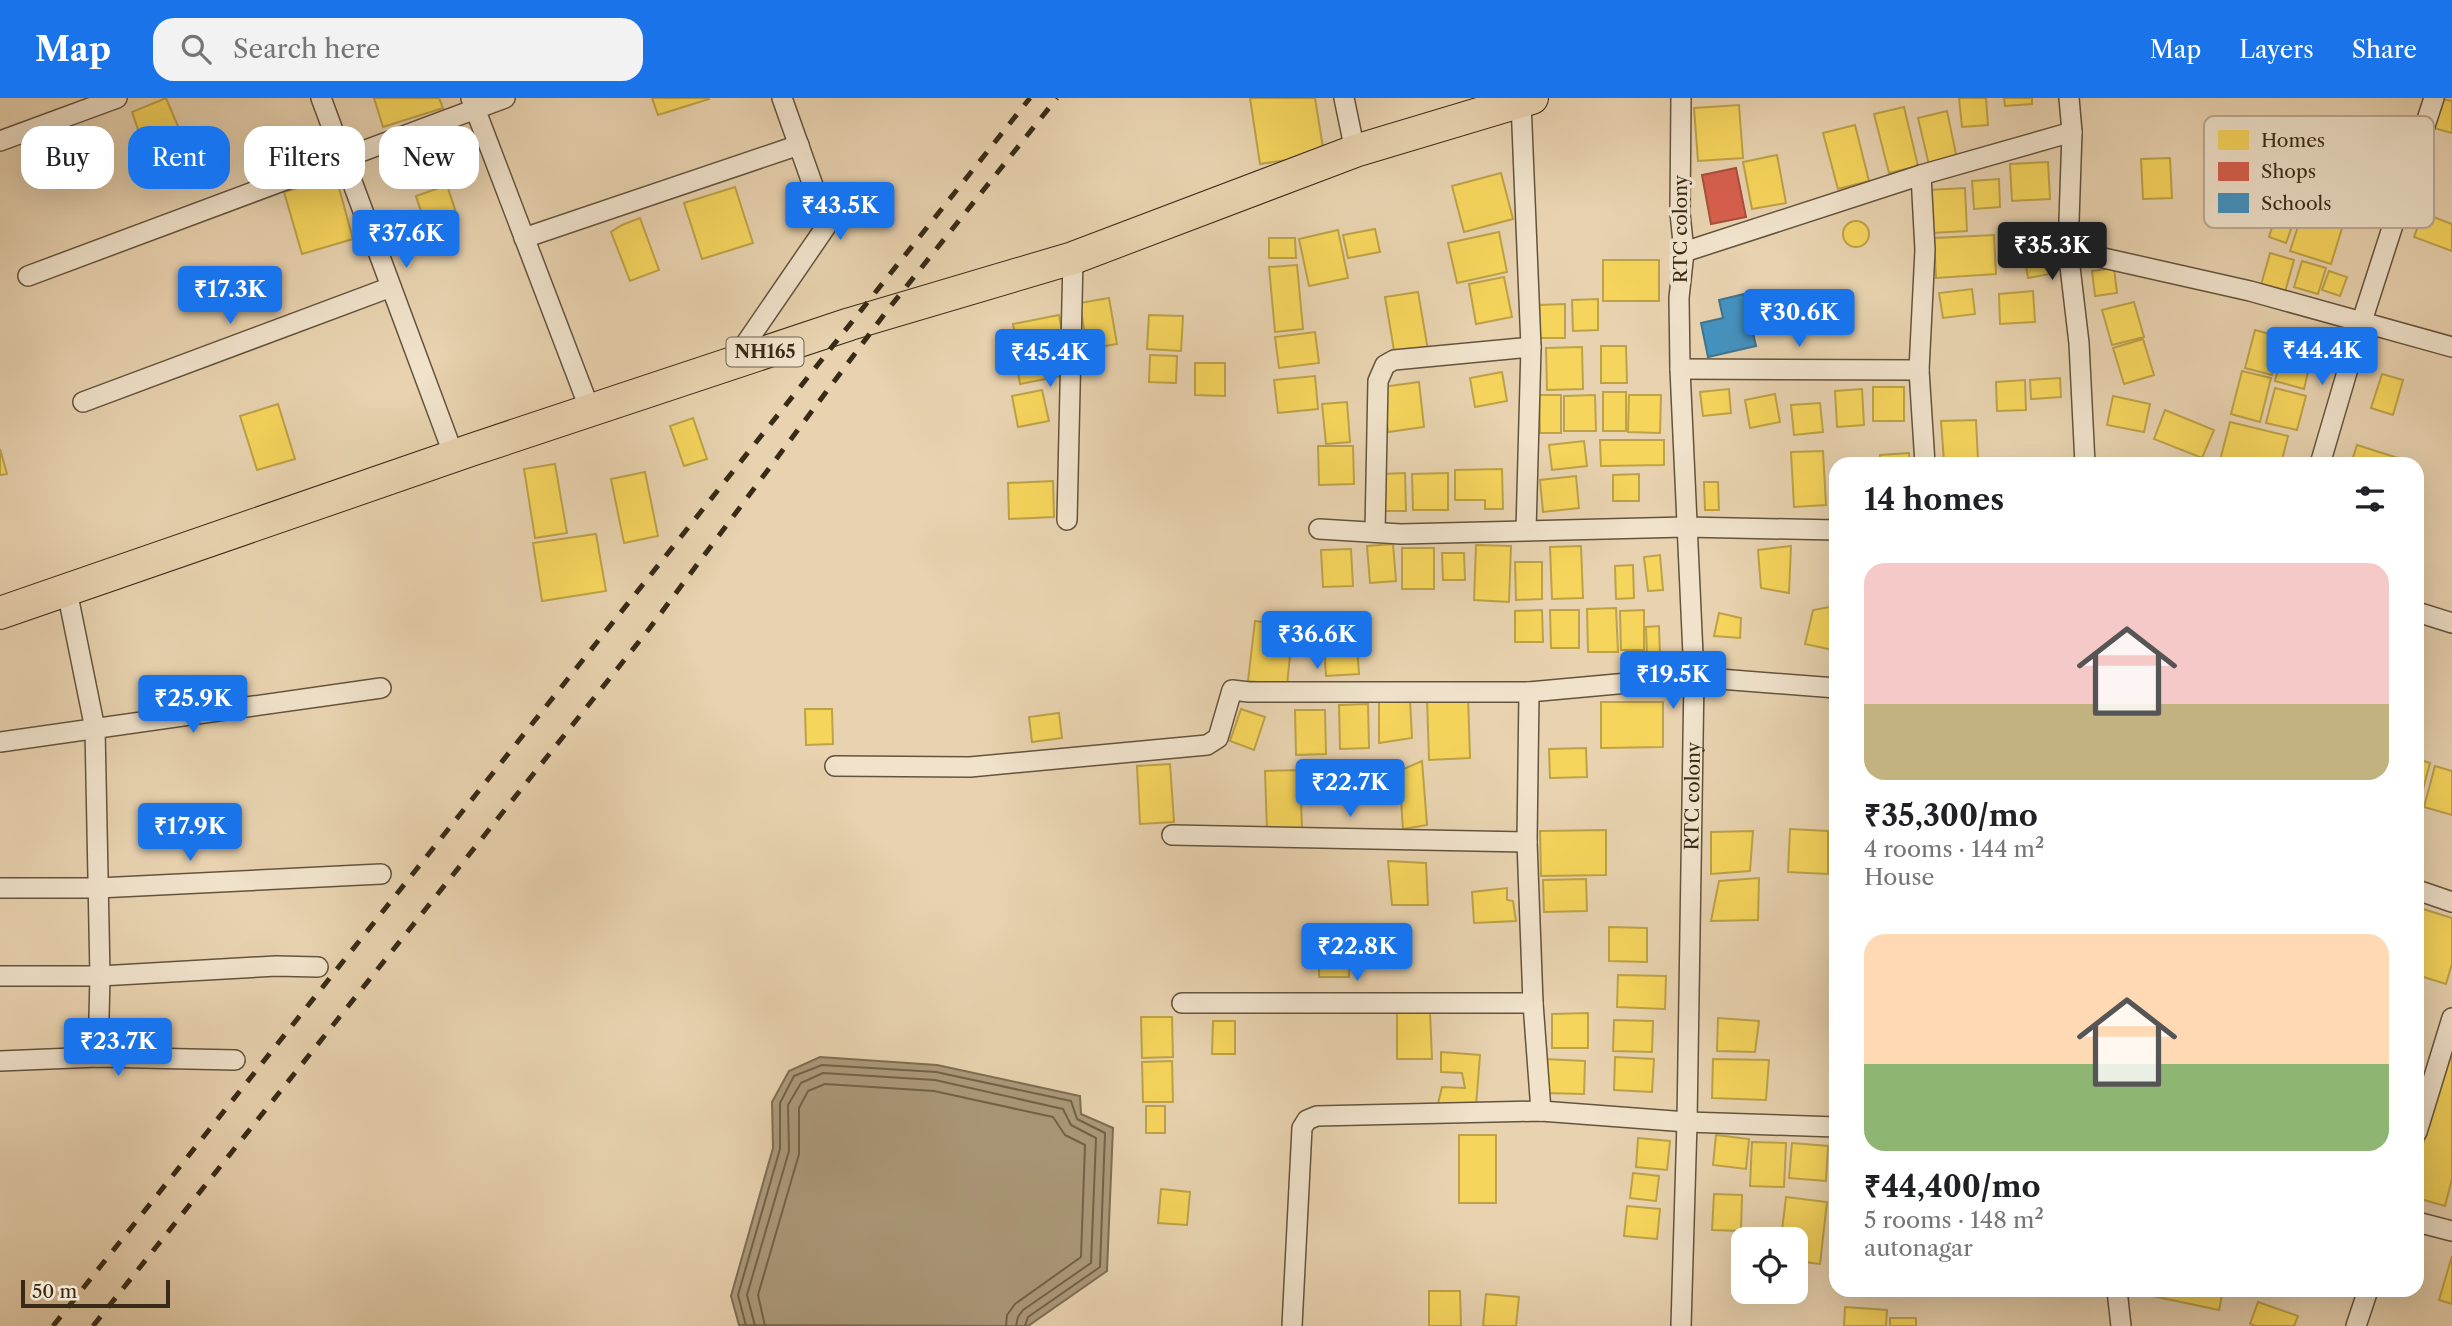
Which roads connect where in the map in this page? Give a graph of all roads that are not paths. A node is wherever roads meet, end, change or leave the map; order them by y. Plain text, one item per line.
1 (117, 98) edge
2 (321, 98) edge
3 (505, 98) edge
4 (782, 98) edge
5 (1344, 98) edge
6 (1681, 98) edge
7 (2069, 98) edge
8 (2434, 98) edge
9 (1527, 100) edge
10 (473, 104) edge
11 (2428, 116) edge
12 (332, 126) edge
13 (2072, 132) junction
14 (0, 141) edge
15 (799, 145) junction
16 (365, 150) edge
17 (1355, 151) junction
18 (1921, 175) junction
19 (263, 189) edge
20 (355, 189) edge
21 (2392, 228) edge
22 (524, 238) junction
23 (2068, 250) junction
24 (1684, 252) junction
25 (1073, 258) junction
26 (28, 276) dead end
27 (391, 286) junction
28 (2362, 321) junction
29 (2452, 346) edge
30 (1531, 347) junction
31 (733, 363) junction
32 (1680, 369) junction
33 (1919, 370) junction
34 (83, 402) dead end
35 (590, 410) junction
36 (454, 456) junction
37 (1925, 457) edge
38 (2085, 457) edge
39 (2322, 457) edge
40 (1067, 520) dead end
41 (1685, 527) junction
42 (1319, 529) dead end
43 (1526, 530) junction
44 (1829, 530) edge
45 (1375, 532) junction
46 (67, 591) junction
47 (0, 612) edge
48 (2424, 614) edge
49 (2452, 622) edge
50 (1694, 677) junction
51 (1829, 687) edge
52 (381, 688) dead end
53 (1529, 692) junction
54 (95, 729) junction
55 (0, 742) edge
56 (835, 766) dead end
57 (1172, 835) dead end
58 (1527, 842) junction
59 (381, 874) dead end
60 (0, 888) edge
61 (98, 888) junction
62 (2424, 892) edge
63 (2452, 902) edge
64 (318, 967) dead end
65 (0, 976) edge
66 (100, 976) junction
67 (1182, 1003) dead end
68 (1533, 1003) junction
69 (2452, 1018) edge
70 (98, 1057) junction
71 (235, 1059) dead end
72 (0, 1060) edge
73 (2424, 1109) edge
74 (1541, 1111) junction
75 (1687, 1122) junction
76 (1829, 1127) edge
77 (2424, 1224) edge
78 (2452, 1231) edge
79 (2118, 1297) edge
80 (2366, 1297) edge
81 (1292, 1326) edge
82 (1681, 1326) edge
83 (2121, 1326) edge
84 (2356, 1326) edge

1 - 14 street
2 - 12 street
3 - 10 street
4 - 15 street
5 - 17 street
6 - 24 street, RTC colony
7 - 13 street
8 - 11 street
9 - 17 highway, NH165
9 - 30 street
10 - 16 street
10 - 22 street
13 - 18 street
13 - 23 street
15 - 22 street
15 - 31 street
17 - 25 highway, NH165
18 - 24 street
18 - 33 street
19 - 26 street
20 - 27 street
21 - 28 street
22 - 35 street
23 - 28 street
23 - 38 street
24 - 32 street, RTC colony
25 - 31 highway, NH165
25 - 40 street
27 - 34 street
27 - 36 street
28 - 29 street
28 - 39 street
30 - 43 street
30 - 45 street
31 - 35 highway, NH165
32 - 33 street
32 - 41 street, RTC colony
33 - 37 street
35 - 36 highway, NH165
36 - 46 highway, NH165
41 - 43 street
41 - 44 street
41 - 50 street, RTC colony
42 - 45 street
43 - 45 street
46 - 47 highway, NH165
46 - 54 street
48 - 49 street
50 - 51 street
50 - 53 street
50 - 75 street, RTC colony
52 - 54 street
53 - 56 street
53 - 58 street
54 - 55 street
54 - 61 street
57 - 58 street
58 - 68 street
59 - 61 street
60 - 61 street
61 - 66 street
62 - 63 street
64 - 66 street
65 - 66 street
66 - 70 street
67 - 68 street
68 - 74 street
69 - 73 street
70 - 71 street
70 - 72 street
74 - 75 street
74 - 81 street
75 - 76 street
75 - 82 street, RTC colony
77 - 78 street
79 - 83 street
80 - 84 street

